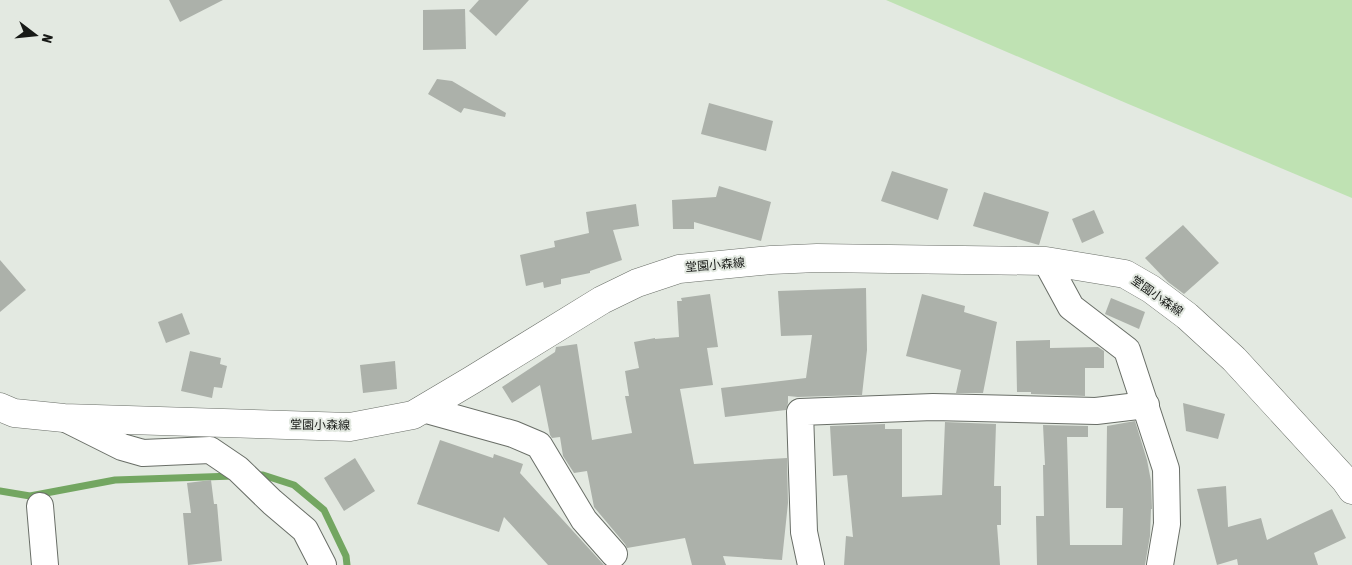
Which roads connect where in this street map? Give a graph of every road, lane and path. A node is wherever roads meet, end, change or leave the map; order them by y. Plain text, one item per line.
1 (1046, 261) junction
2 (1146, 405) junction
3 (0, 407) edge
4 (423, 409) junction
5 (64, 418) junction
6 (1352, 490) edge
7 (40, 506) dead end
8 (614, 554) dead end
9 (45, 565) edge
10 (323, 565) edge
11 (811, 565) edge
12 (1160, 565) edge

1 - 2 street
1 - 4 main road, 堂園小森線
1 - 6 main road, 堂園小森線
2 - 11 street
2 - 12 street
3 - 5 main road, 堂園小森線
4 - 5 main road, 堂園小森線
4 - 8 street
5 - 10 street
7 - 9 street

